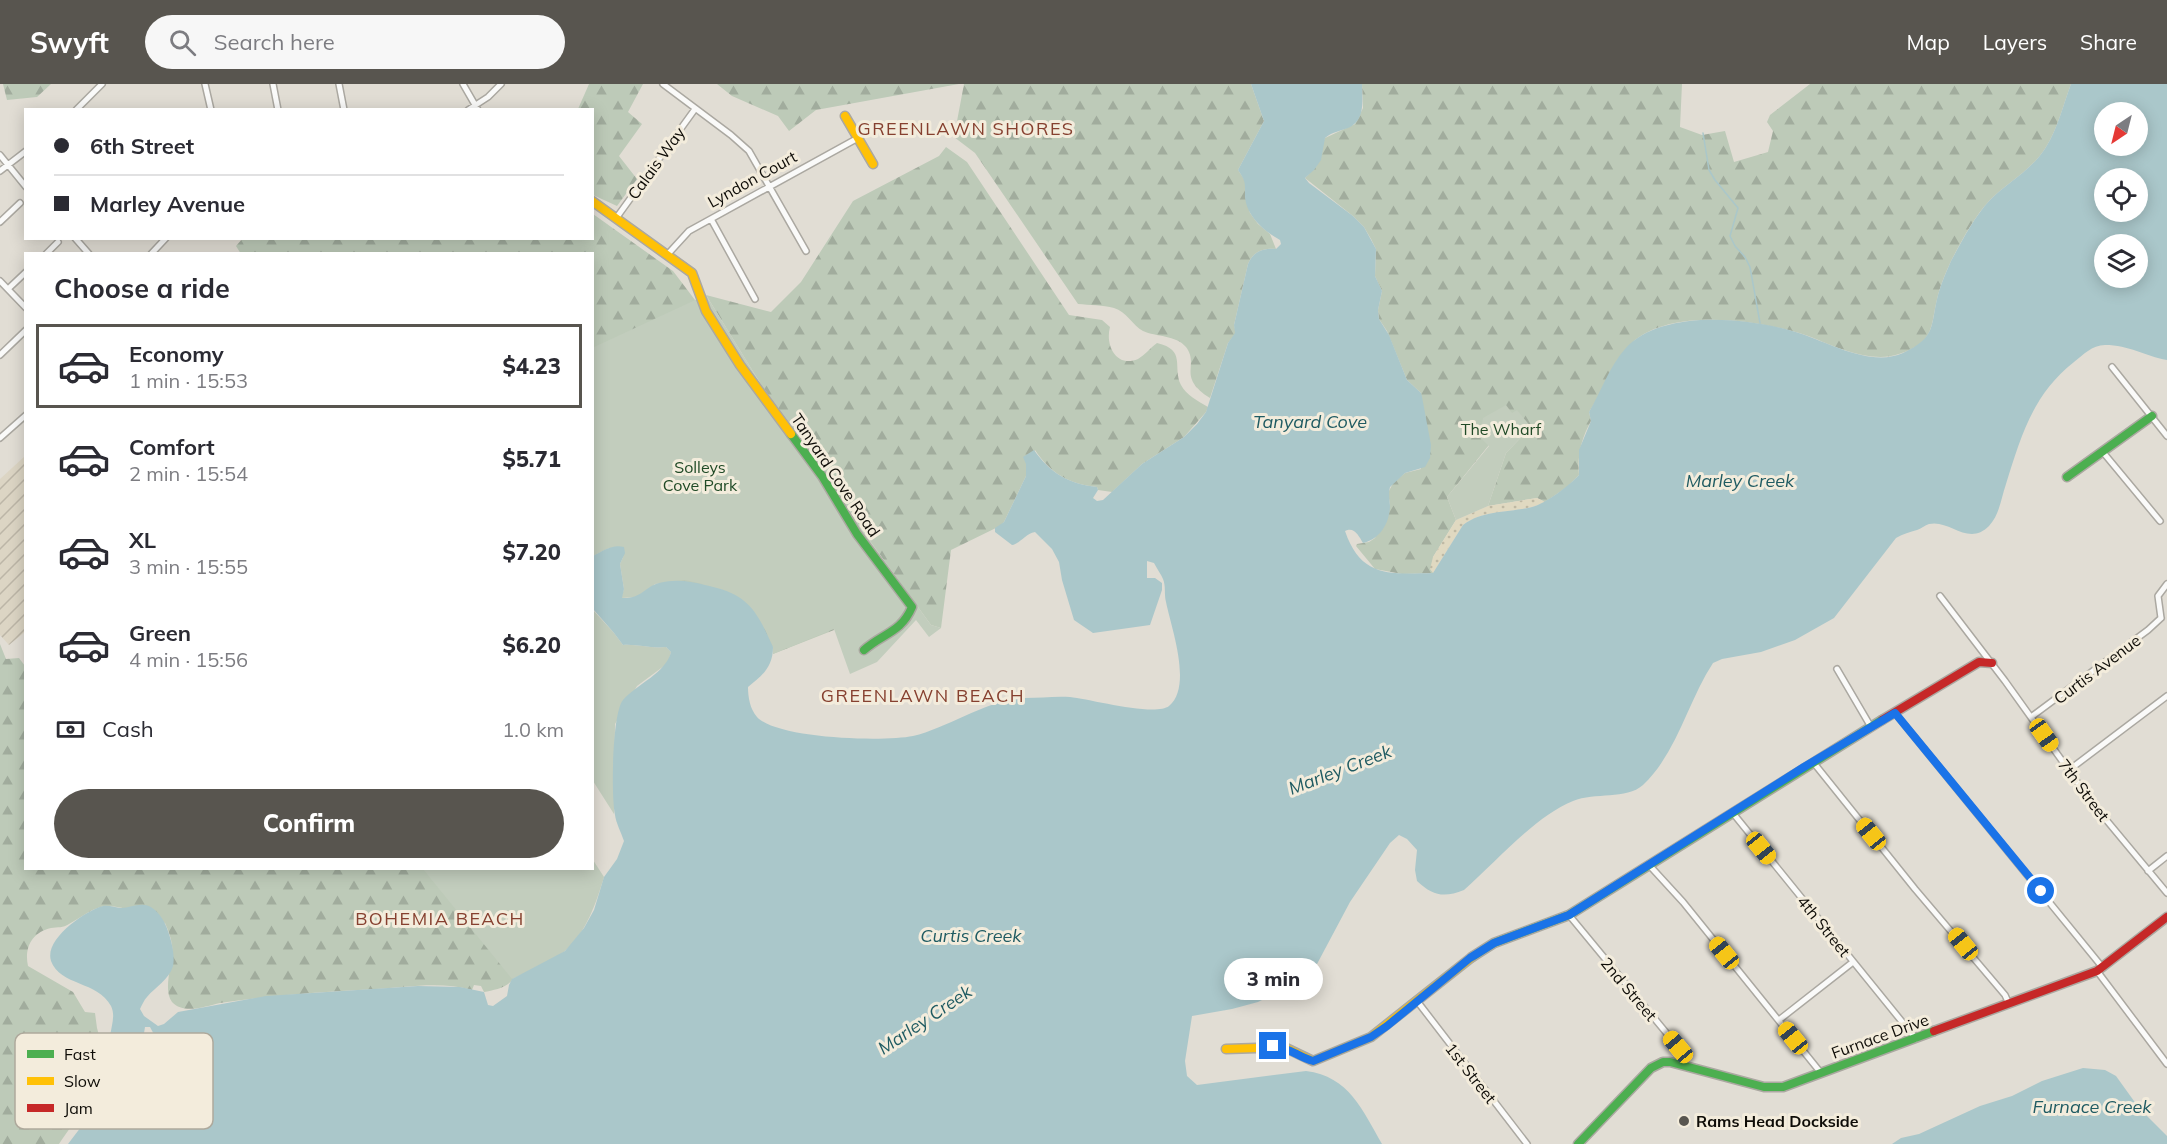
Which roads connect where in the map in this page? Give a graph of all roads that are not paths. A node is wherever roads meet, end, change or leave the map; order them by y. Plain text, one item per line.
1 (102, 84) edge
2 (205, 84) edge
3 (273, 84) edge
4 (339, 84) edge
5 (463, 84) edge
6 (501, 84) edge
7 (663, 84) edge
8 (78, 108) edge
9 (211, 108) edge
10 (278, 108) edge
11 (344, 108) edge
12 (477, 108) edge
13 (695, 109) junction
14 (845, 116) dead end
15 (858, 138) junction
16 (24, 153) edge
17 (0, 155) edge
18 (873, 164) dead end
19 (8, 165) junction
20 (0, 171) edge
21 (24, 185) edge
22 (770, 186) junction
23 (594, 202) edge
24 (21, 203) dead end
25 (617, 217) junction
26 (711, 219) junction
27 (0, 222) edge
28 (77, 240) edge
29 (164, 240) edge
30 (58, 242) dead end
31 (806, 251) dead end
32 (47, 252) edge
33 (87, 252) edge
34 (153, 252) edge
35 (668, 254) junction
36 (24, 274) edge
37 (0, 281) edge
38 (8, 289) junction
39 (755, 299) dead end
40 (24, 306) edge
41 (24, 332) edge
42 (0, 355) edge
43 (2112, 367) dead end
44 (2152, 416) junction
45 (24, 417) edge
46 (2166, 433) edge
47 (0, 438) edge
48 (2102, 451) junction
49 (2067, 477) dead end
50 (2160, 521) dead end
51 (2167, 584) edge
52 (1940, 596) dead end
53 (2164, 620) edge
54 (864, 650) dead end
55 (1992, 663) junction
56 (1837, 669) dead end
57 (2167, 696) edge
58 (1895, 713) junction
59 (2031, 717) junction
60 (1871, 727) junction
61 (1813, 762) junction
62 (2069, 770) junction
63 (1732, 812) junction
64 (2167, 856) edge
65 (1650, 866) junction
66 (2148, 871) junction
67 (2167, 893) edge
68 (1569, 915) junction
69 (2167, 917) edge
70 (1853, 962) junction
71 (2100, 969) junction
72 (1417, 1001) junction
73 (2009, 1004) junction
74 (1779, 1020) junction
75 (1916, 1039) junction
76 (1226, 1049) dead end
77 (2167, 1063) edge
78 (1683, 1064) junction
79 (1821, 1073) junction
80 (1527, 1144) edge
81 (1578, 1144) edge

1 - 8 street
2 - 9 street
3 - 10 street
4 - 11 street
5 - 12 street
6 - 12 street
7 - 13 street
13 - 22 street
13 - 25 street, Calais Way
14 - 15 street
15 - 18 street
15 - 22 street, Lyndon Court
16 - 19 street
17 - 19 street
19 - 20 street
19 - 21 street
22 - 26 street, Lyndon Court
22 - 31 street
23 - 25 street
24 - 27 street
25 - 35 street
26 - 35 street, Lyndon Court
26 - 39 street
28 - 33 street
29 - 34 street
30 - 32 street
35 - 54 street, Tanyard Cove Road
36 - 38 street
37 - 38 street
38 - 40 street
41 - 42 street
43 - 44 street
44 - 46 street
44 - 48 street
45 - 47 street
48 - 49 street
48 - 50 street
51 - 53 street
52 - 55 street, 7th Street
53 - 59 street, Curtis Avenue
55 - 58 street
55 - 59 street, 7th Street
56 - 60 street
57 - 62 street
58 - 60 street
58 - 71 street
59 - 62 street, 7th Street
60 - 61 street
61 - 63 street
61 - 73 street
62 - 66 street, 7th Street
63 - 65 street
63 - 70 street, 4th Street
64 - 66 street
65 - 68 street
65 - 74 street
66 - 67 street, 7th Street
68 - 72 street
68 - 78 street, 2nd Street
69 - 71 street, Furnace Drive
70 - 74 street
70 - 75 street, 4th Street
71 - 73 street, Furnace Drive
71 - 77 street
72 - 76 street
72 - 80 street, 1st Street
73 - 75 street, Furnace Drive
74 - 79 street
75 - 79 street, Furnace Drive
78 - 79 street, Furnace Drive
78 - 81 street, Furnace Drive

